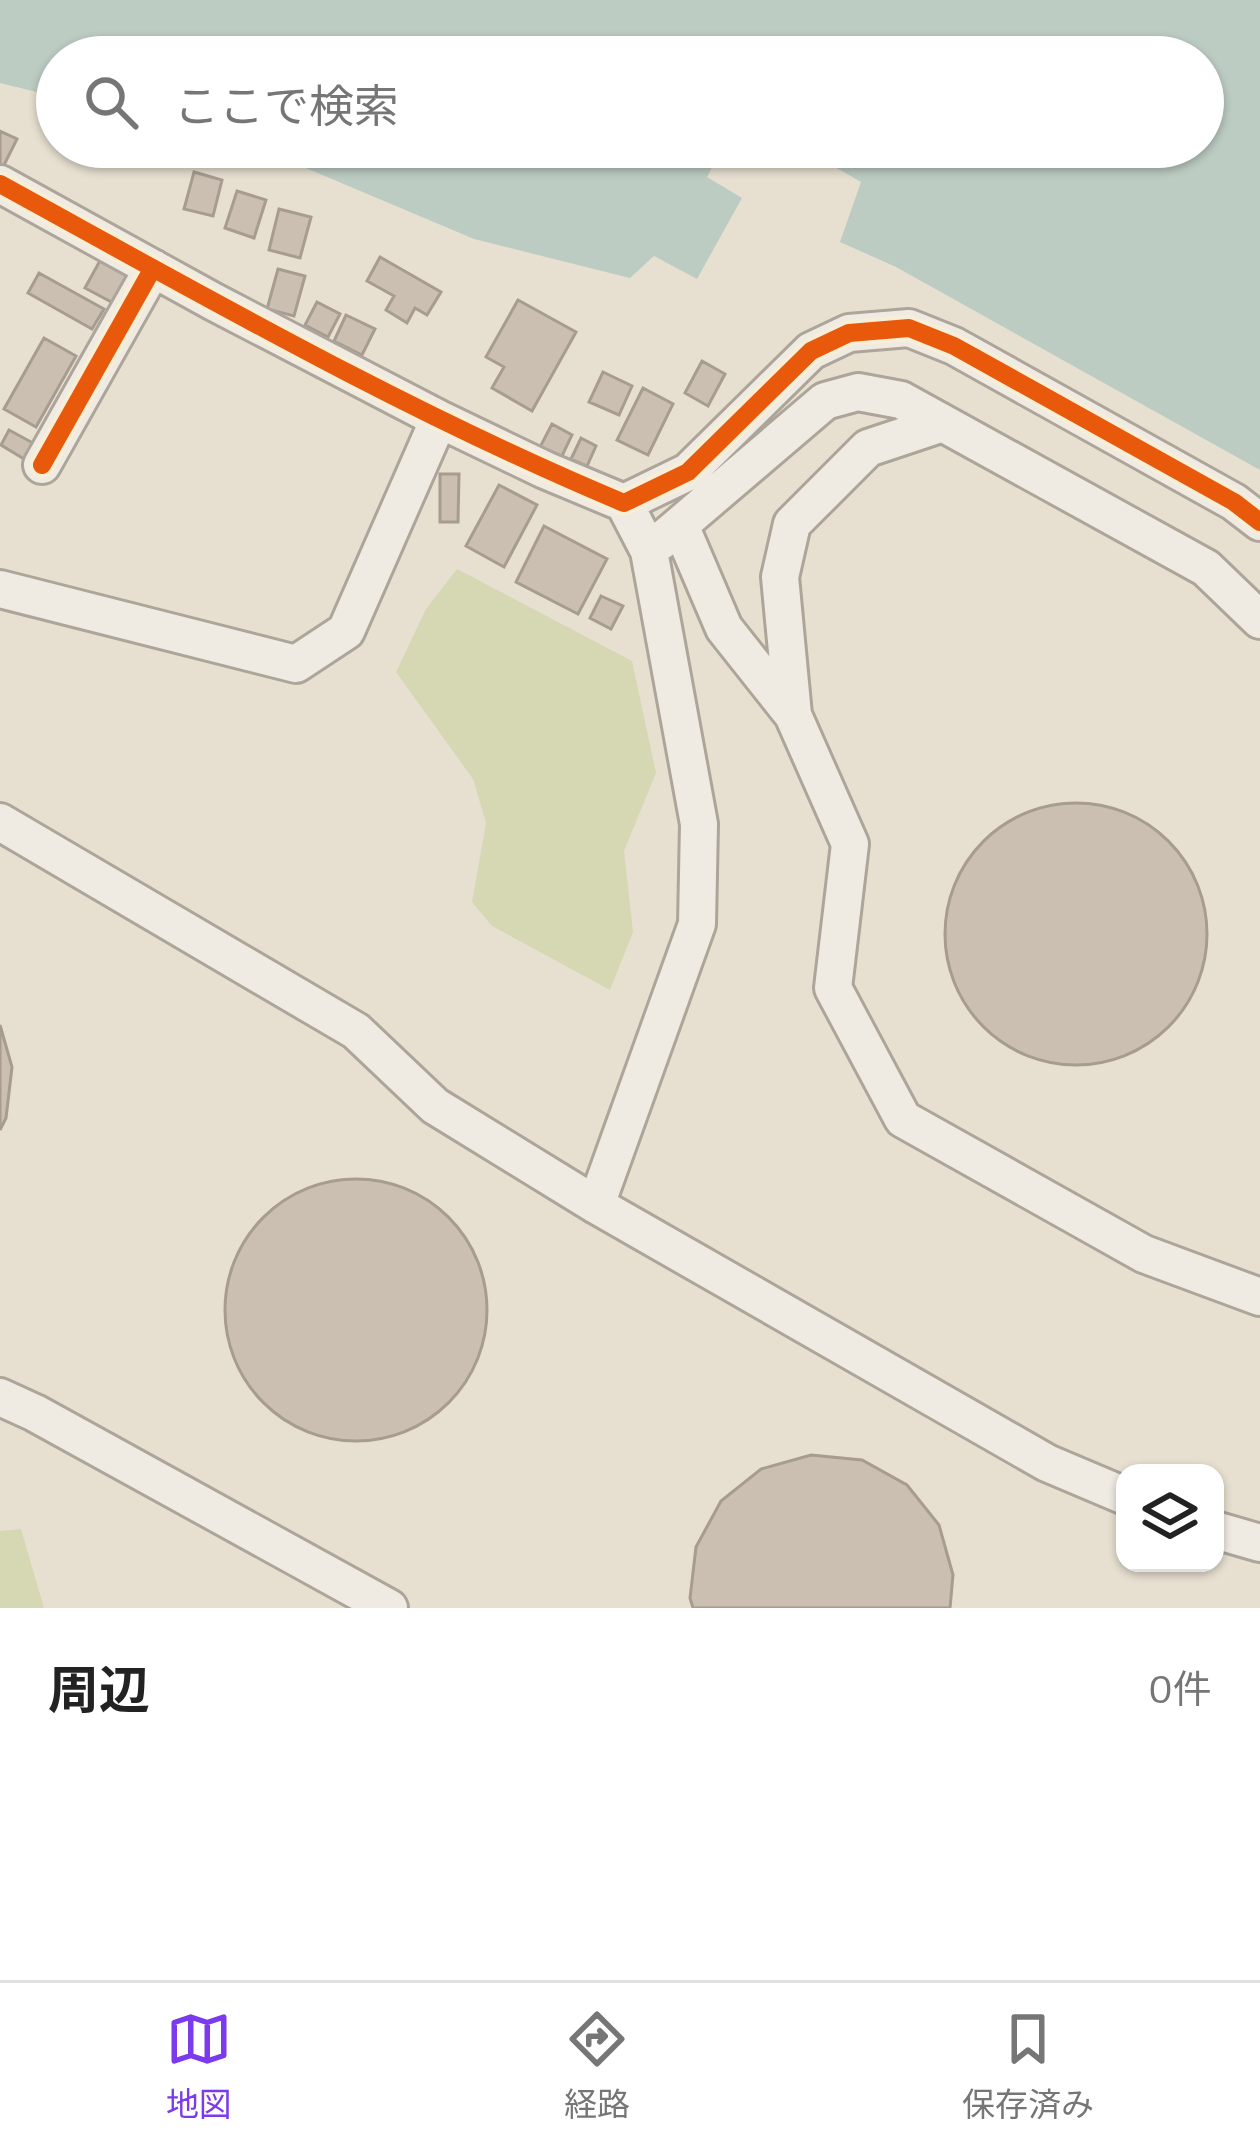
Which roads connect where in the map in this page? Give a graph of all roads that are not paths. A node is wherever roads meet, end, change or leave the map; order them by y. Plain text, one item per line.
1 (0, 184) edge
2 (153, 268) junction
3 (439, 419) junction
4 (943, 423) junction
5 (42, 465) dead end
6 (624, 503) junction
7 (1260, 522) edge
8 (680, 525) junction
9 (649, 551) junction
10 (0, 589) edge
11 (1260, 620) edge
12 (793, 715) junction
13 (0, 822) edge
14 (596, 1204) junction
15 (1260, 1297) edge
16 (0, 1397) edge
17 (1116, 1492) edge
18 (1224, 1533) edge
19 (1260, 1543) edge
20 (389, 1608) edge

1 - 2 street
2 - 3 street
2 - 5 street
3 - 6 street
3 - 10 street
4 - 8 street
4 - 11 street
4 - 12 street
6 - 7 street
6 - 9 street
8 - 9 street
8 - 12 street
9 - 14 street
12 - 15 street
13 - 14 street
14 - 17 street
16 - 20 street
18 - 19 street

